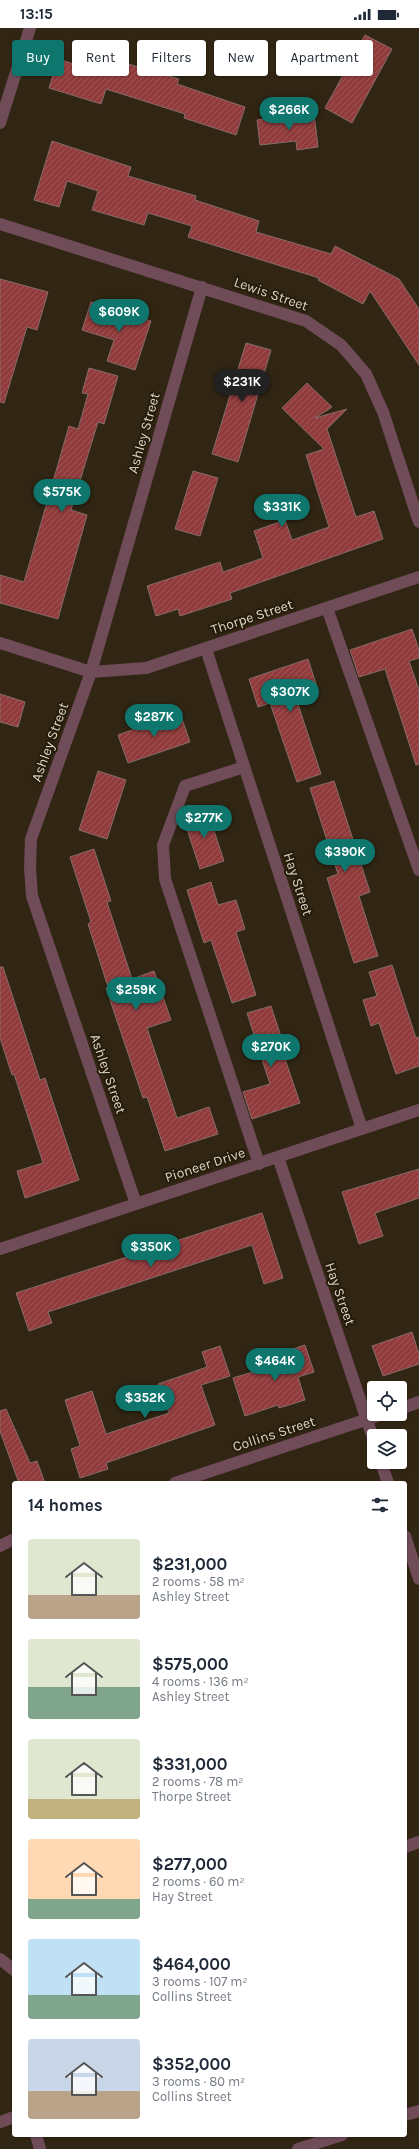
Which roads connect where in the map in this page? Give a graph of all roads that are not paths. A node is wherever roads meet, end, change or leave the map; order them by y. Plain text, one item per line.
1 (30, 28) edge
2 (0, 123) edge
3 (0, 224) edge
4 (202, 287) junction
5 (419, 522) edge
6 (419, 577) edge
7 (327, 608) junction
8 (0, 643) edge
9 (206, 649) junction
10 (91, 672) junction
11 (244, 767) junction
12 (419, 870) edge
13 (419, 1110) edge
14 (362, 1129) junction
15 (278, 1157) junction
16 (259, 1164) junction
17 (136, 1204) junction
18 (0, 1249) edge
19 (419, 1402) edge
20 (407, 1406) edge
21 (367, 1419) joint
22 (383, 1469) edge
23 (181, 1481) edge
24 (387, 1481) edge
25 (12, 1540) edge
26 (407, 1542) edge
27 (0, 1546) edge
28 (419, 1579) edge
29 (419, 1842) edge
30 (407, 1846) edge
31 (0, 1959) edge
32 (12, 1968) edge
33 (419, 2111) edge
34 (407, 2114) edge
35 (12, 2118) edge
36 (0, 2122) edge
37 (37, 2137) edge
38 (336, 2137) edge
39 (40, 2149) edge
40 (298, 2149) edge

1 - 2 street
3 - 4 street, Lewis Street
4 - 5 street, Lewis Street
4 - 10 street, Ashley Street
6 - 7 street, Thorpe Street
7 - 9 street, Thorpe Street
7 - 12 street
8 - 10 street
9 - 10 street, Thorpe Street
9 - 11 street, Hay Street
10 - 17 street, Ashley Street
11 - 14 street, Hay Street
11 - 16 street
13 - 14 street, Pioneer Drive
14 - 15 street, Pioneer Drive
15 - 16 street, Pioneer Drive
15 - 21 street, Hay Street
16 - 17 street, Pioneer Drive
17 - 18 street, Pioneer Drive
19 - 20 street
21 - 23 street, Collins Street
22 - 24 street
25 - 27 street
26 - 28 street
29 - 30 street
31 - 32 street
33 - 34 street
35 - 36 street
37 - 39 street
38 - 40 street

